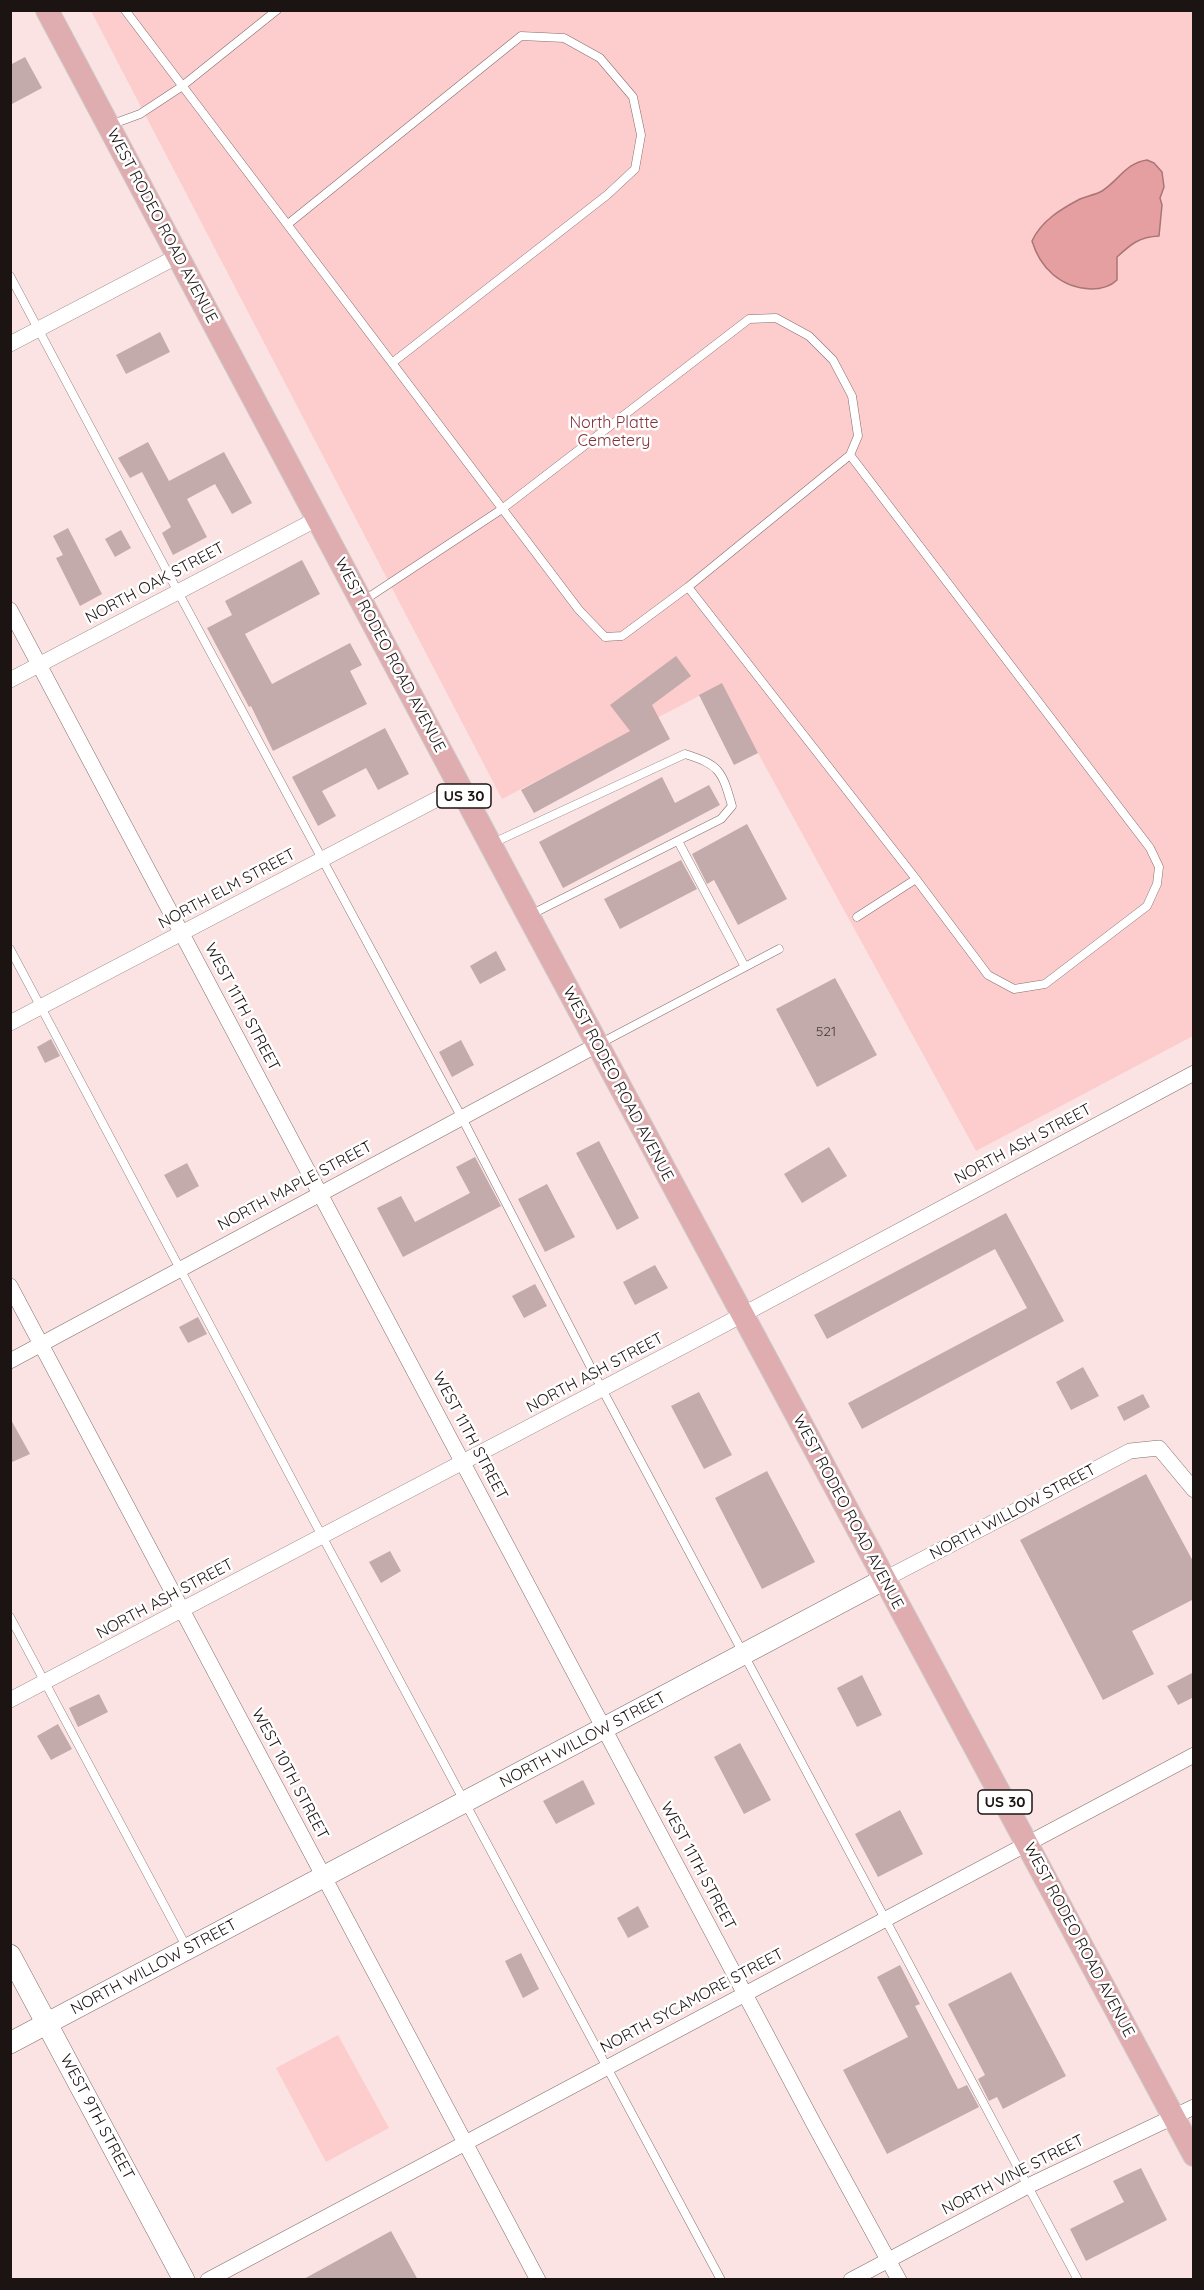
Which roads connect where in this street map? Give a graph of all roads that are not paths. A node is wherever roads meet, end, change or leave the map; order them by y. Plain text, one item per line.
1 (47, 10) edge
2 (124, 10) edge
3 (277, 10) edge
4 (181, 87) junction
5 (109, 126) junction
6 (288, 224) junction
7 (178, 256) junction
8 (10, 276) edge
9 (38, 329) junction
10 (10, 344) edge
11 (392, 363) junction
12 (850, 454) junction
13 (502, 509) junction
14 (317, 519) junction
15 (688, 587) junction
16 (178, 592) junction
17 (361, 602) junction
18 (10, 610) edge
19 (40, 665) junction
20 (10, 680) edge
21 (459, 787) junction
22 (678, 841) junction
23 (490, 844) junction
24 (323, 859) junction
25 (916, 879) junction
26 (528, 915) junction
27 (857, 916) dead end
28 (182, 933) junction
29 (10, 949) edge
30 (779, 950) dead end
31 (745, 968) junction
32 (41, 1007) junction
33 (10, 1023) edge
34 (597, 1045) junction
35 (1194, 1073) edge
36 (462, 1118) junction
37 (321, 1192) junction
38 (180, 1269) junction
39 (10, 1286) edge
40 (742, 1315) junction
41 (42, 1344) junction
42 (10, 1361) edge
43 (602, 1389) junction
44 (464, 1462) junction
45 (1194, 1490) edge
46 (322, 1536) junction
47 (884, 1580) junction
48 (183, 1610) junction
49 (10, 1617) edge
50 (745, 1653) junction
51 (45, 1682) junction
52 (10, 1700) edge
53 (605, 1728) junction
54 (1194, 1755) edge
55 (466, 1802) junction
56 (1027, 1844) junction
57 (324, 1876) junction
58 (886, 1919) junction
59 (187, 1949) junction
60 (10, 1955) edge
61 (746, 1993) junction
62 (47, 2024) junction
63 (10, 2043) edge
64 (607, 2067) junction
65 (1194, 2107) edge
66 (1173, 2117) junction
67 (465, 2143) junction
68 (1194, 2156) edge
69 (1028, 2186) junction
70 (888, 2260) junction
71 (184, 2280) edge
72 (208, 2280) edge
73 (538, 2280) edge
74 (721, 2280) edge
75 (851, 2280) edge
76 (898, 2280) edge
77 (1078, 2280) edge

1 - 5 main road, WEST RODEO ROAD AVENUE / US 30
2 - 4 lane
3 - 4 lane
4 - 5 lane
4 - 6 lane
5 - 7 main road, WEST RODEO ROAD AVENUE / US 30
6 - 11 lane
6 - 11 lane
7 - 9 street
7 - 14 main road, WEST RODEO ROAD AVENUE / US 30
8 - 9 lane
9 - 10 street
9 - 16 lane
11 - 13 lane
12 - 13 lane
12 - 15 lane
12 - 25 lane
13 - 15 lane
13 - 17 lane
14 - 16 street, NORTH OAK STREET
14 - 17 main road, WEST RODEO ROAD AVENUE / US 30
15 - 25 lane
16 - 19 street, NORTH OAK STREET
16 - 24 lane
17 - 21 main road, WEST RODEO ROAD AVENUE / US 30
18 - 19 street, WEST 11TH STREET
19 - 20 street, NORTH OAK STREET
19 - 28 street, WEST 11TH STREET
21 - 23 main road, WEST RODEO ROAD AVENUE / US 30
21 - 24 street, NORTH ELM STREET
22 - 23 lane
22 - 26 lane
22 - 31 lane
23 - 26 main road, WEST RODEO ROAD AVENUE / US 30
24 - 28 street, NORTH ELM STREET
24 - 36 lane
25 - 27 lane
26 - 34 main road, WEST RODEO ROAD AVENUE / US 30
28 - 32 street, NORTH ELM STREET
28 - 37 street, WEST 11TH STREET
29 - 32 lane
30 - 31 lane
31 - 34 lane
32 - 33 street, NORTH ELM STREET
32 - 38 lane
34 - 36 street, NORTH MAPLE STREET
34 - 40 main road, WEST RODEO ROAD AVENUE / US 30
35 - 40 street, NORTH ASH STREET
36 - 37 street, NORTH MAPLE STREET
36 - 43 lane
37 - 38 street, NORTH MAPLE STREET
37 - 44 street, WEST 11TH STREET
38 - 41 street, NORTH MAPLE STREET
38 - 46 lane
39 - 41 street, WEST 10TH STREET
40 - 43 street, NORTH ASH STREET
40 - 47 main road, WEST RODEO ROAD AVENUE / US 30
41 - 42 street, NORTH MAPLE STREET
41 - 48 street, WEST 10TH STREET
43 - 44 street, NORTH ASH STREET
43 - 50 lane
44 - 46 street, NORTH ASH STREET
44 - 53 street, WEST 11TH STREET
45 - 47 street, NORTH WILLOW STREET
46 - 48 street, NORTH ASH STREET
46 - 55 lane
47 - 50 main road, NORTH WILLOW STREET
47 - 56 main road, WEST RODEO ROAD AVENUE / US 30
48 - 51 street, NORTH ASH STREET
48 - 57 street, WEST 10TH STREET
49 - 51 lane
50 - 53 main road, NORTH WILLOW STREET
50 - 58 lane
51 - 52 street, NORTH ASH STREET
51 - 59 lane
53 - 55 main road, NORTH WILLOW STREET
53 - 61 street, WEST 11TH STREET
54 - 56 street, NORTH SYCAMORE STREET
55 - 57 main road, NORTH WILLOW STREET
55 - 64 lane
56 - 58 street, NORTH SYCAMORE STREET
56 - 66 main road, WEST RODEO ROAD AVENUE / US 30
57 - 59 main road, NORTH WILLOW STREET
57 - 67 street, WEST 10TH STREET
58 - 61 street, NORTH SYCAMORE STREET
58 - 69 lane
59 - 62 main road, NORTH WILLOW STREET
60 - 62 main road, WEST 9TH STREET
61 - 64 street, NORTH SYCAMORE STREET
61 - 70 street, WEST 11TH STREET
62 - 63 main road, NORTH WILLOW STREET
62 - 71 main road, WEST 9TH STREET
64 - 67 street, NORTH SYCAMORE STREET
64 - 74 lane
65 - 66 street, NORTH VINE STREET
66 - 68 main road, WEST RODEO ROAD AVENUE / US 30
66 - 69 street, NORTH VINE STREET
67 - 72 street, NORTH SYCAMORE STREET
67 - 73 street, WEST 10TH STREET
69 - 70 street, NORTH VINE STREET
69 - 77 lane
70 - 75 street, NORTH VINE STREET
70 - 76 street, WEST 11TH STREET

